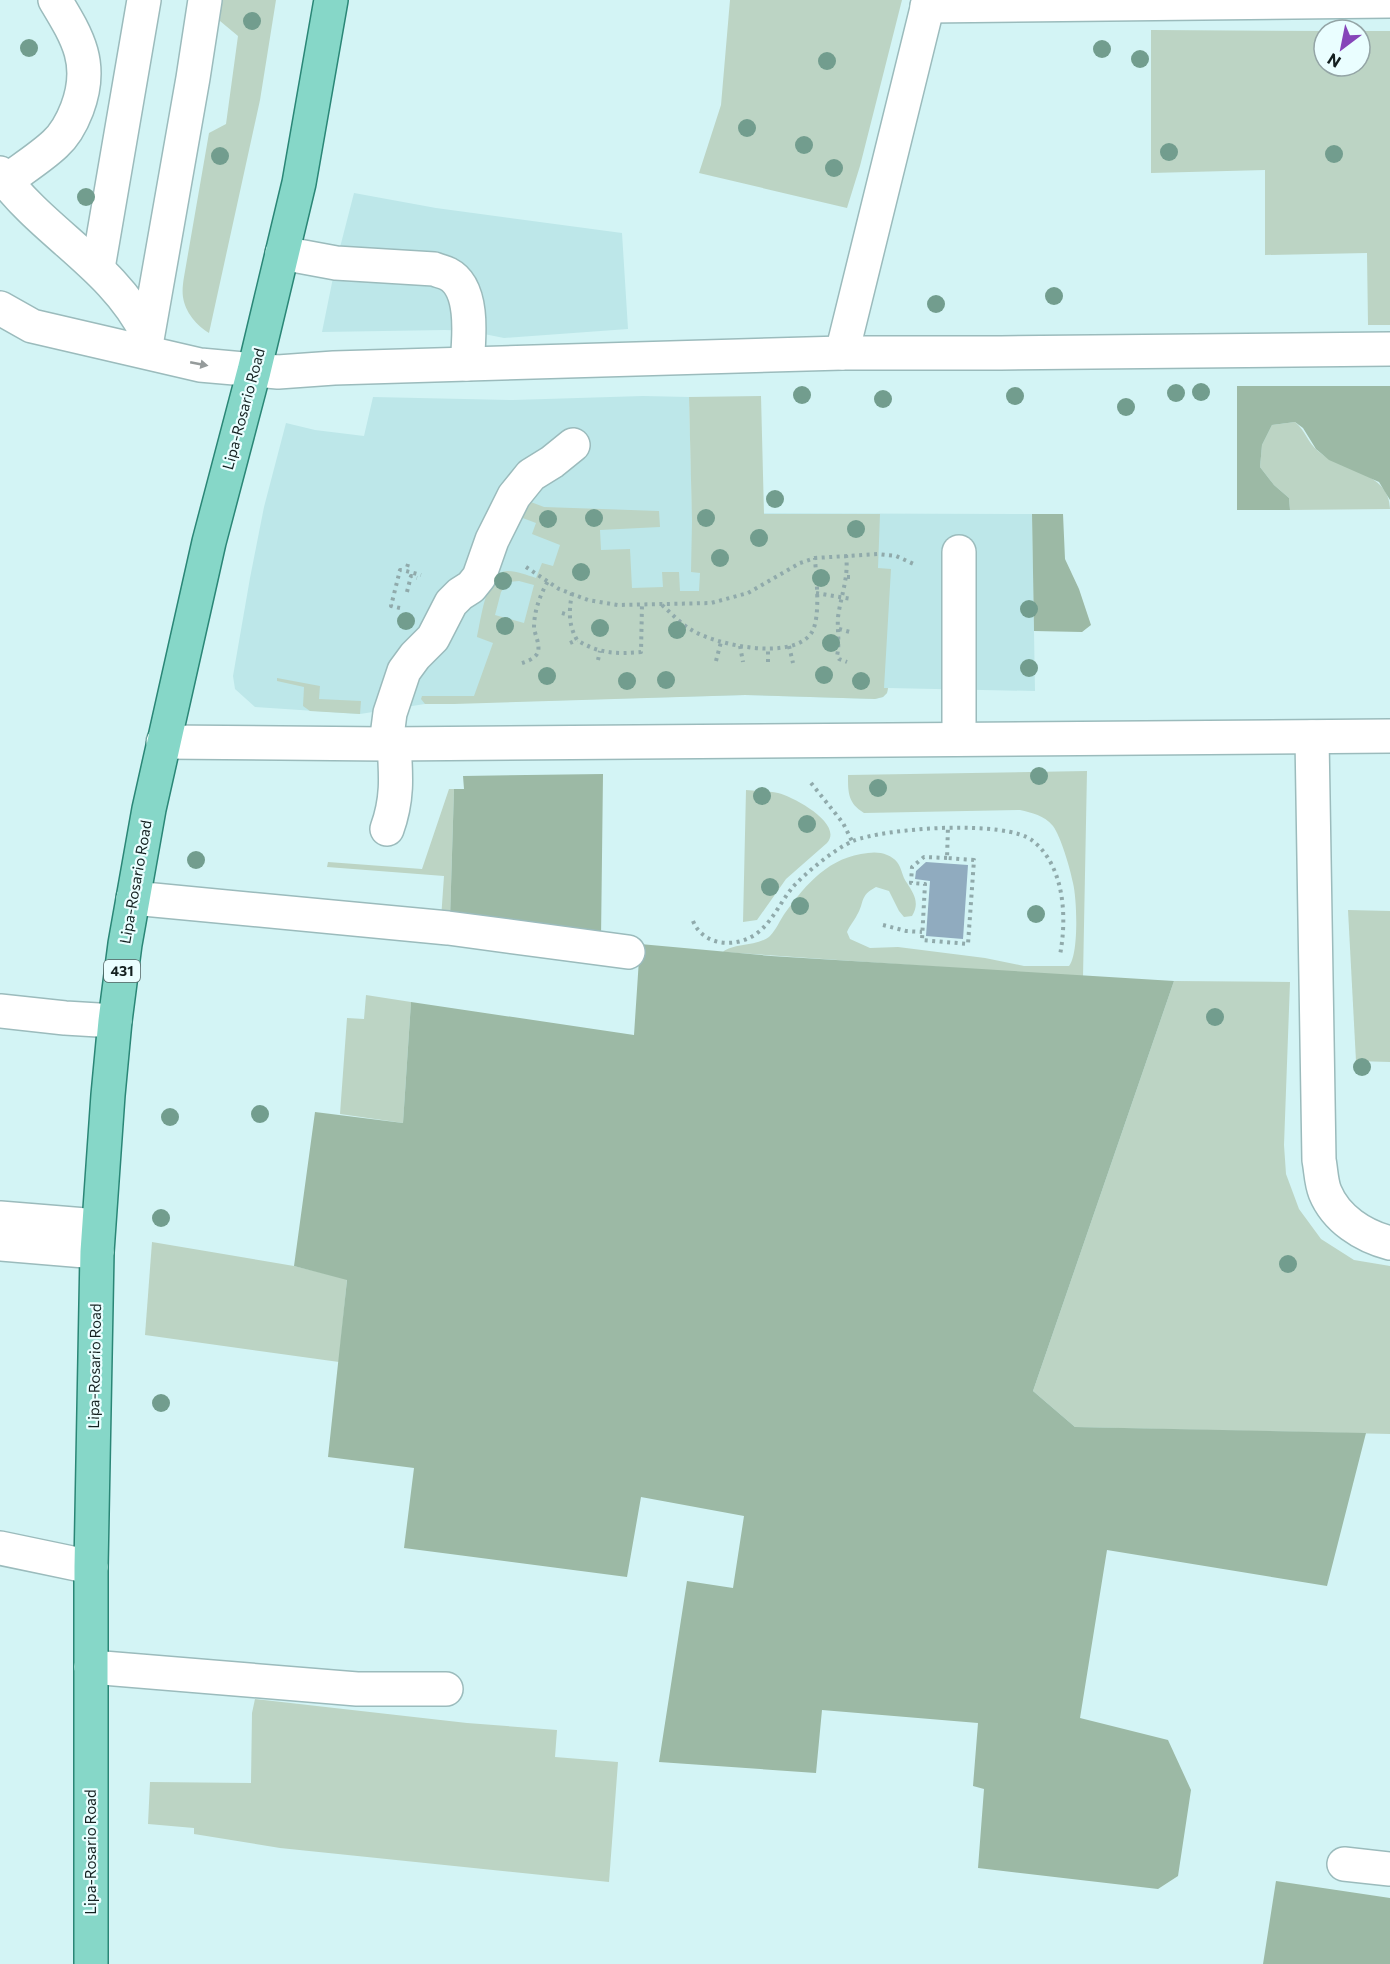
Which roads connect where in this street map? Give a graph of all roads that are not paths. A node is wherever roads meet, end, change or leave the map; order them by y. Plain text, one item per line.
1 (55, 0) edge
2 (144, 0) edge
3 (205, 0) edge
4 (331, 0) edge
5 (1390, 1) edge
6 (928, 3) edge
7 (3, 177) edge
8 (282, 253) junction
9 (98, 268) junction
10 (0, 308) edge
11 (146, 342) junction
12 (1390, 349) edge
13 (842, 353) junction
14 (467, 364) junction
15 (254, 371) junction
16 (573, 445) dead end
17 (959, 560) road end
18 (1390, 736) edge
19 (1312, 737) junction
20 (959, 739) junction
21 (163, 742) junction
22 (390, 744) junction
23 (387, 829) dead end
24 (134, 898) junction
25 (628, 952) dead end
26 (0, 1011) edge
27 (115, 1021) junction
28 (0, 1218) edge
29 (98, 1239) junction
30 (1390, 1243) edge
31 (0, 1244) edge
32 (0, 1548) edge
33 (91, 1567) junction
34 (91, 1667) junction
35 (446, 1689) dead end
36 (1344, 1864) dead end
37 (1390, 1869) edge
38 (91, 1964) edge

1 - 7 street
2 - 9 street
3 - 11 street
4 - 8 main road, Lipa-Rosario Road / 431
5 - 6 street
6 - 13 street
7 - 9 street
8 - 14 street
8 - 15 main road, Lipa-Rosario Road / 431
9 - 11 street
10 - 11 street
11 -> 15 street
12 - 13 street
13 - 14 street
14 - 15 street
15 - 21 main road, Lipa-Rosario Road / 431
16 - 22 street
17 - 20 street
18 - 19 street
19 - 20 street
19 - 30 street
20 - 22 street
21 - 22 street
21 - 24 main road, Lipa-Rosario Road / 431
22 - 23 street
24 - 25 street
24 - 27 main road, Lipa-Rosario Road / 431
26 - 27 street
27 - 29 main road, Lipa-Rosario Road / 431
28 - 29 street
29 - 31 street
29 - 33 main road, Lipa-Rosario Road / 431
32 - 33 street
33 - 34 main road, Lipa-Rosario Road / 431
34 - 35 street
34 - 38 main road, Lipa-Rosario Road / 431
36 - 37 street

